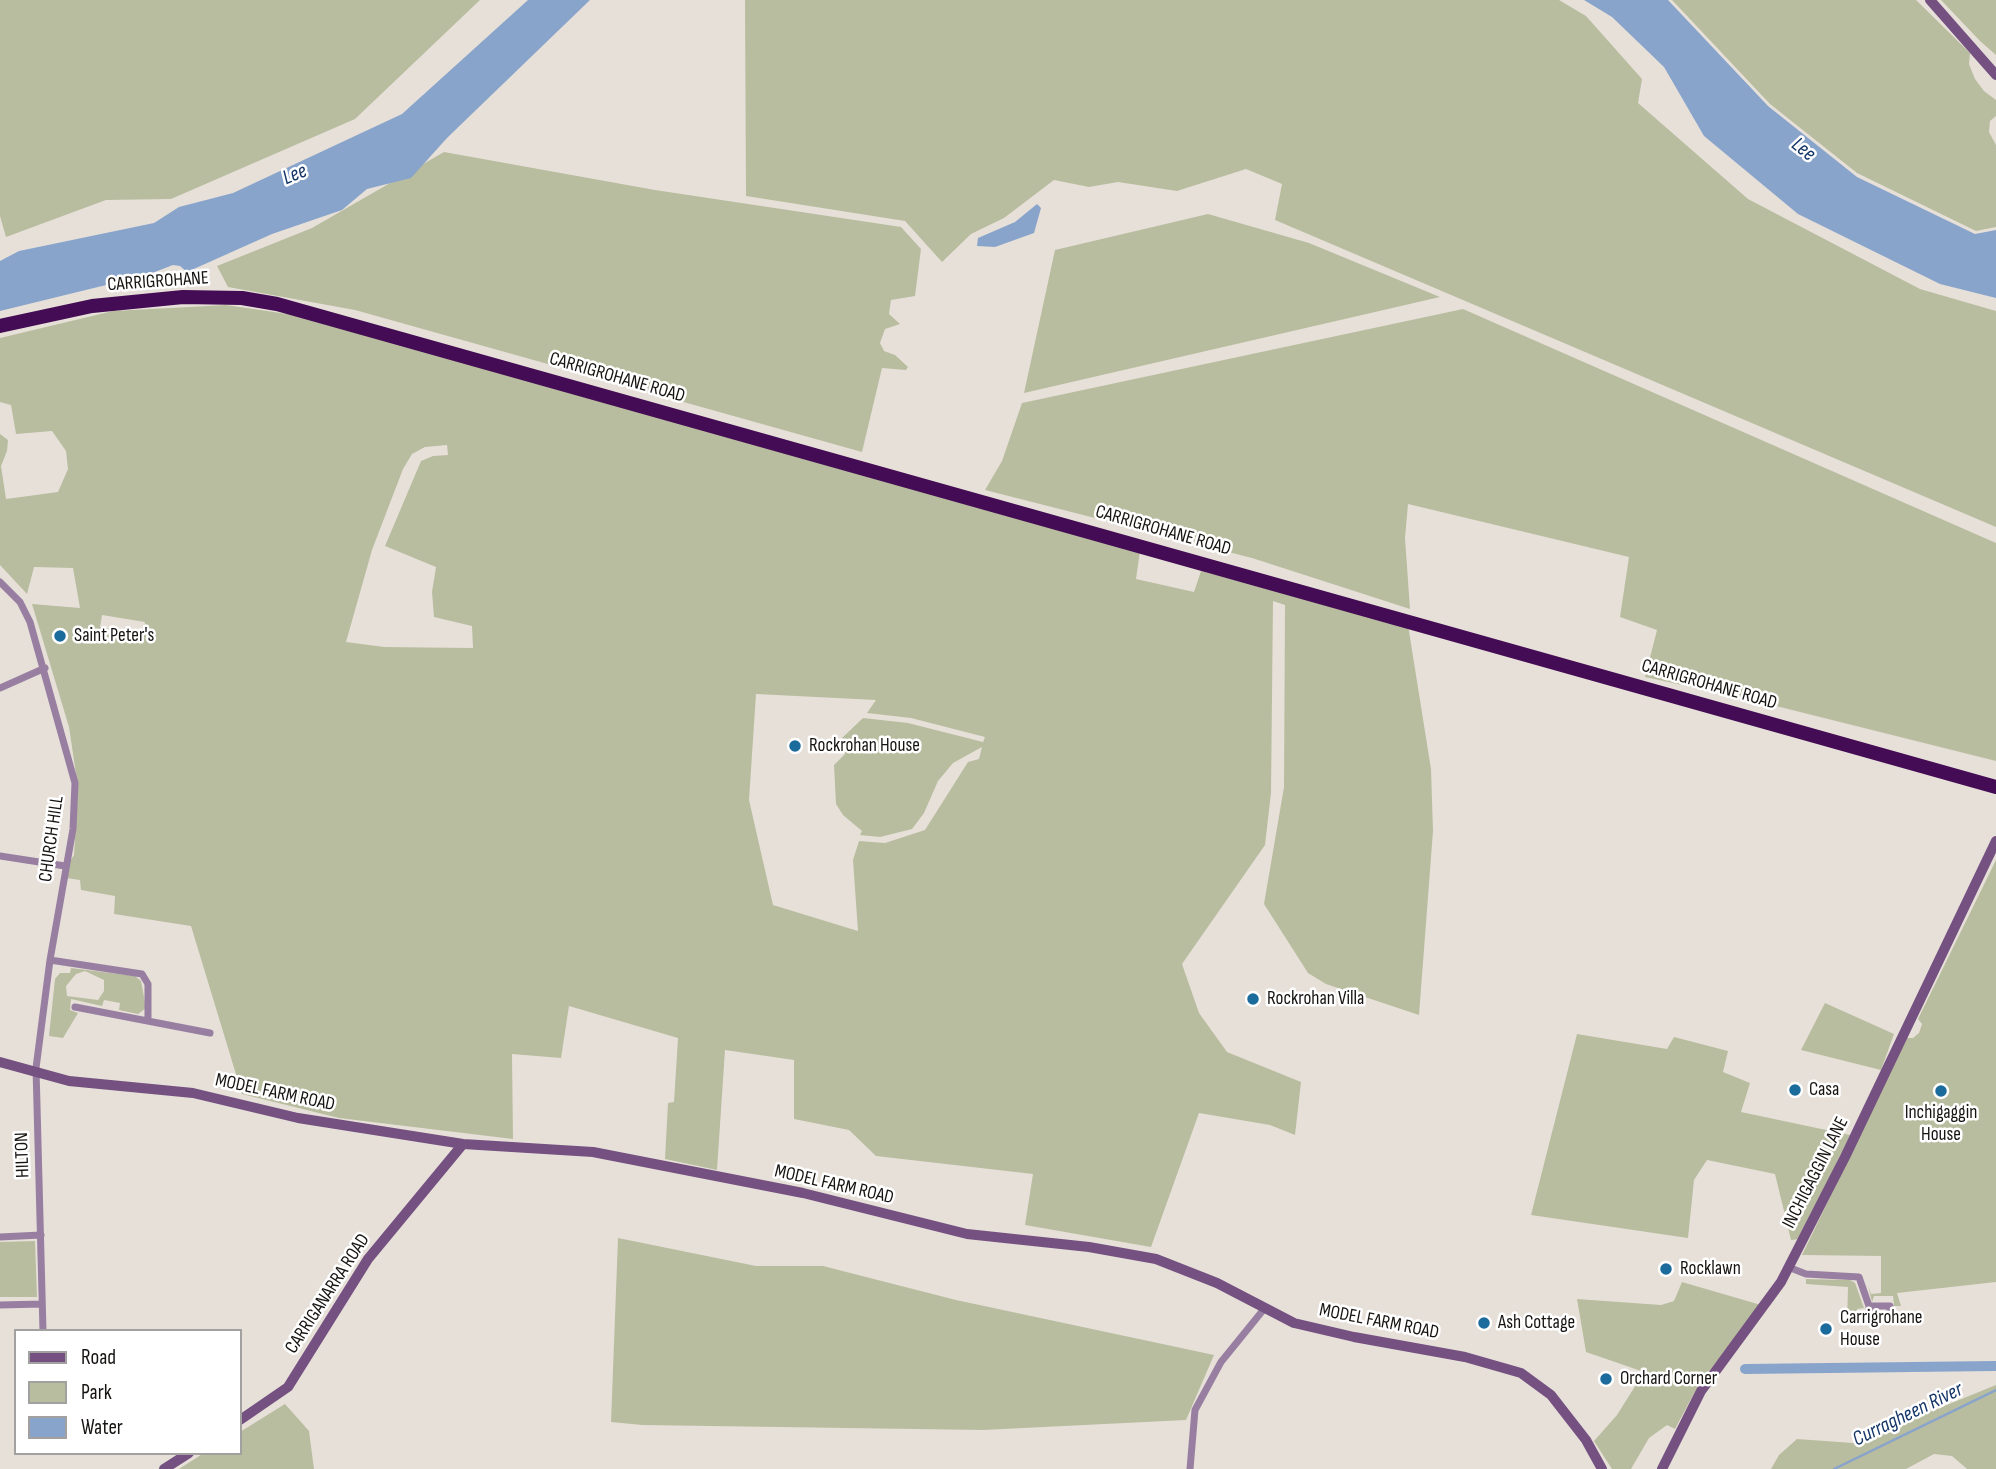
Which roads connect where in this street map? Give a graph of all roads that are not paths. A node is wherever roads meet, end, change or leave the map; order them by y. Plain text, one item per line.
1 (1930, 0) edge
2 (1996, 75) edge
3 (320, 314) joint
4 (0, 326) edge
5 (0, 582) edge
6 (45, 668) junction
7 (1, 686) edge
8 (1996, 787) edge
9 (1996, 841) edge
10 (0, 856) edge
11 (65, 866) junction
12 (50, 960) junction
13 (75, 1007) dead end
14 (148, 1021) junction
15 (210, 1033) dead end
16 (0, 1062) edge
17 (36, 1074) junction
18 (463, 1144) junction
19 (41, 1235) junction
20 (0, 1237) edge
21 (1788, 1268) junction
22 (42, 1304) junction
23 (0, 1305) edge
24 (1869, 1306) dead end
25 (1264, 1309) junction
26 (43, 1329) edge
27 (242, 1419) edge
28 (186, 1455) edge
29 (164, 1469) edge
30 (1190, 1469) edge
31 (1602, 1469) edge
32 (1662, 1469) edge

1 - 2 main road
3 - 4 highway, CARRIGROHANE
3 - 8 highway, CARRIGROHANE ROAD
5 - 6 street, CHURCH HILL
6 - 7 street
6 - 11 street, CHURCH HILL
9 - 21 main road, INCHIGAGGIN LANE
10 - 11 street
11 - 12 street, CHURCH HILL
12 - 14 street
12 - 17 street, CHURCH HILL
13 - 14 street
14 - 15 street
16 - 17 main road, MODEL FARM ROAD
17 - 18 main road, MODEL FARM ROAD
17 - 19 street, HILTON
18 - 25 main road, MODEL FARM ROAD
18 - 27 main road, CARRIGANARRA ROAD
19 - 20 street
19 - 22 street, HILTON
21 - 24 street
21 - 32 main road, INCHIGAGGIN LANE
22 - 23 street
22 - 26 street, HILTON
25 - 30 street
25 - 31 main road, MODEL FARM ROAD
28 - 29 main road

